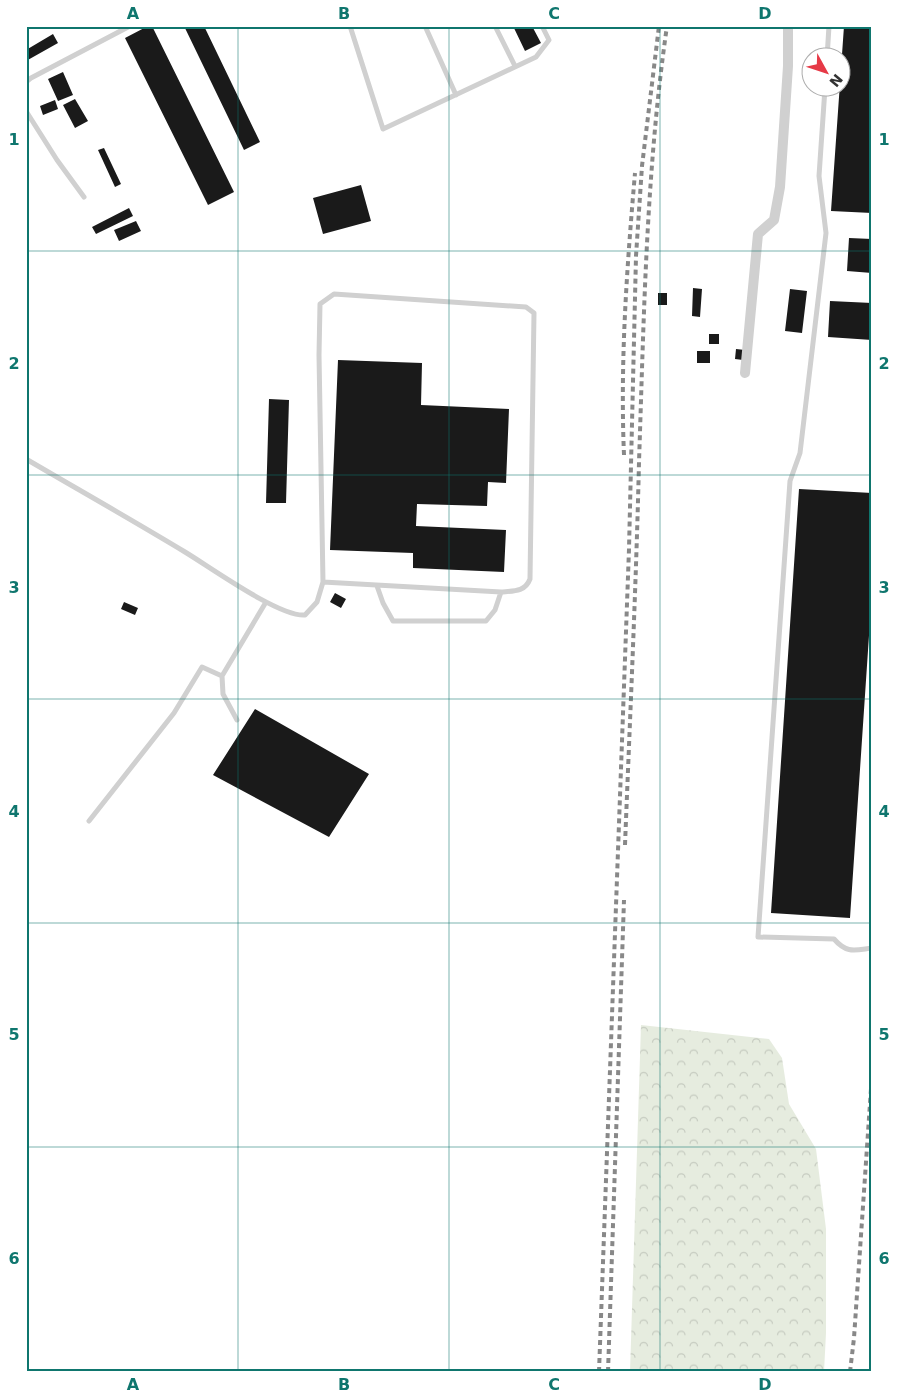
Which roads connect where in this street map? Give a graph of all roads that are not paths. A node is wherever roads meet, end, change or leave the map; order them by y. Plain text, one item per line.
1 (130, 26) edge
2 (350, 26) edge
3 (425, 26) edge
4 (495, 26) edge
5 (542, 26) edge
6 (788, 26) edge
7 (829, 26) edge
8 (828, 48) edge
9 (516, 66) junction
10 (26, 82) edge
11 (456, 95) junction
12 (824, 98) edge
13 (26, 112) edge
14 (84, 197) dead end
15 (745, 372) dead end
16 (26, 459) edge
17 (324, 582) junction
18 (377, 586) junction
19 (501, 592) junction
20 (266, 602) junction
21 (222, 676) junction
22 (237, 720) dead end
23 (89, 821) dead end
24 (872, 948) edge

1 - 10 lane
2 - 11 lane
3 - 11 lane
4 - 9 lane
5 - 9 lane
6 - 15 street
7 - 8 lane
9 - 11 lane
12 - 24 lane
13 - 14 lane
16 - 20 lane
17 - 18 lane
17 - 19 lane
17 - 20 lane
18 - 19 lane
18 - 19 lane
20 - 21 lane
21 - 22 lane
21 - 23 lane

